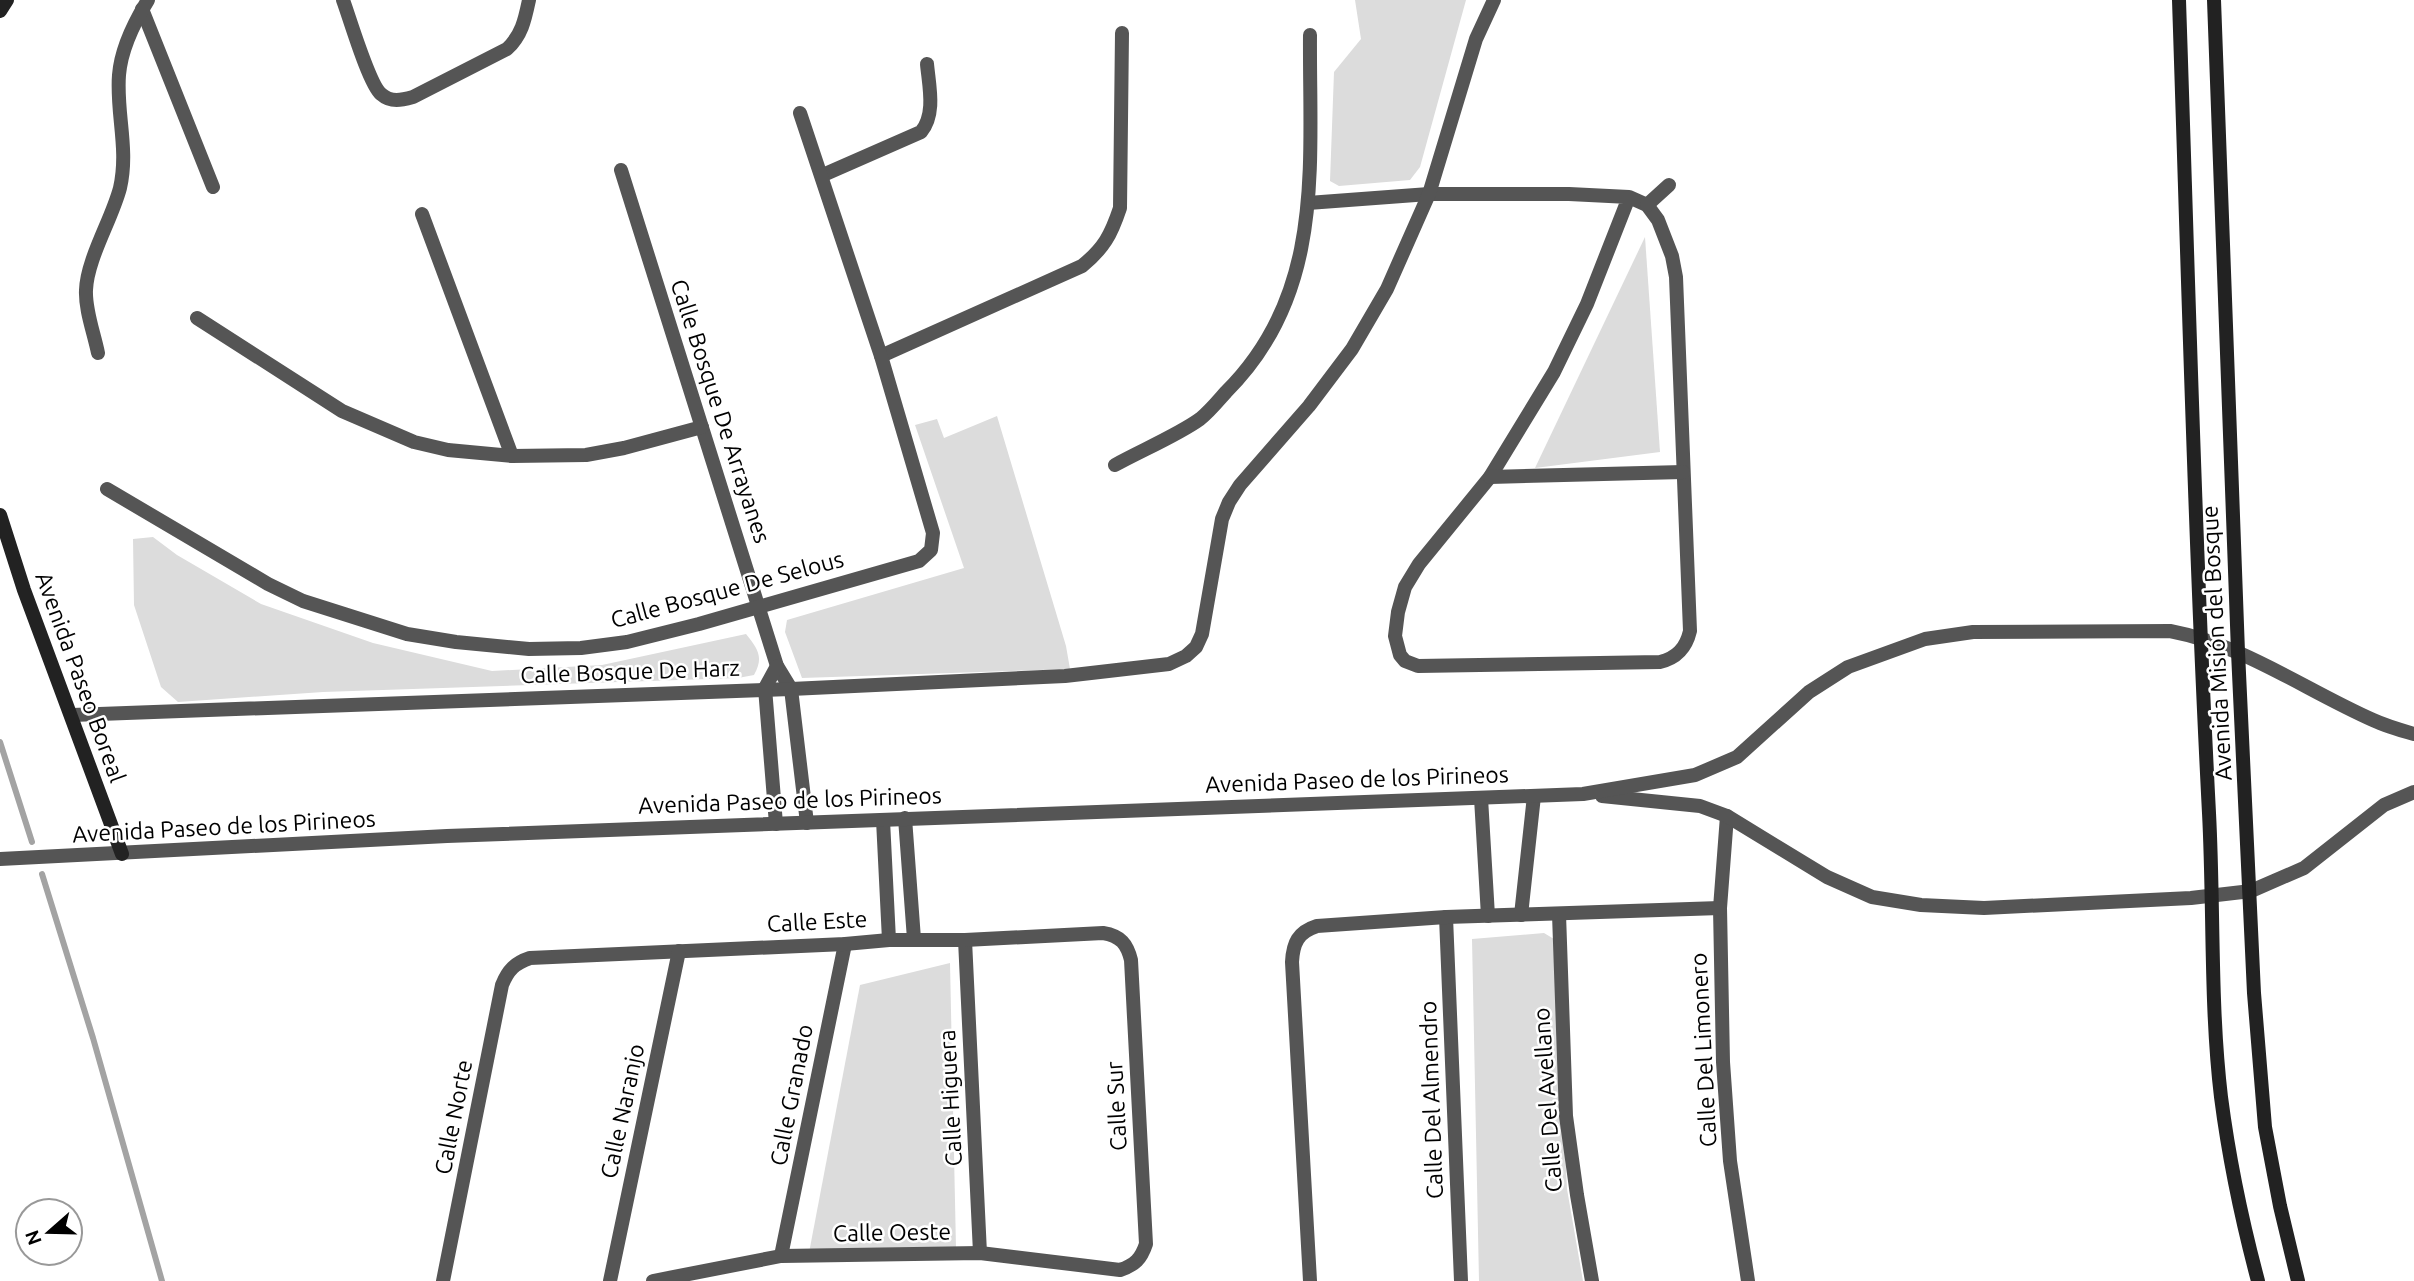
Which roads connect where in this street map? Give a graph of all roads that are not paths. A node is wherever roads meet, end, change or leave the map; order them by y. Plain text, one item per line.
1 (6, 0) edge
2 (343, 0) edge
3 (529, 0) edge
4 (1494, 0) edge
5 (2179, 0) edge
6 (2214, 0) edge
7 (145, 4) edge
8 (0, 11) edge
9 (1122, 33) dead end
10 (1310, 35) dead end
11 (927, 64) dead end
12 (800, 113) dead end
13 (621, 170) dead end
14 (822, 175) junction
15 (1669, 185) dead end
16 (213, 187) dead end
17 (1429, 194) junction
18 (1629, 197) junction
19 (1308, 203) junction
20 (1647, 205) junction
21 (422, 214) dead end
22 (197, 318) dead end
23 (98, 353) dead end
24 (881, 356) junction
25 (702, 427) junction
26 (512, 456) junction
27 (1115, 465) dead end
28 (1683, 472) junction
29 (1490, 477) junction
30 (107, 489) dead end
31 (0, 515) edge
32 (759, 607) junction
33 (2200, 636) junction
34 (2238, 652) junction
35 (777, 666) junction
36 (765, 688) junction
37 (791, 689) junction
38 (72, 715) junction
39 (2414, 734) edge
40 (2414, 792) edge
41 (1583, 794) junction
42 (1534, 796) junction
43 (1481, 798) junction
44 (1727, 816) junction
45 (905, 818) junction
46 (883, 820) junction
47 (807, 823) junction
48 (776, 824) junction
49 (122, 853) junction
50 (0, 859) edge
51 (2251, 891) junction
52 (2213, 895) junction
53 (1720, 908) junction
54 (1559, 914) junction
55 (1521, 915) junction
56 (1488, 916) junction
57 (1446, 918) junction
58 (914, 939) junction
59 (888, 940) junction
60 (965, 940) junction
61 (1123, 940) joint
62 (845, 944) junction
63 (679, 951) junction
64 (514, 965) joint
65 (980, 1253) junction
66 (781, 1256) junction
67 (1132, 1266) joint
68 (443, 1281) edge
69 (610, 1281) edge
70 (653, 1281) edge
71 (1310, 1281) edge
72 (1461, 1281) edge
73 (1592, 1281) edge
74 (1748, 1281) edge
75 (2258, 1281) edge
76 (2298, 1281) edge

1 - 8 main road
2 - 3 street
4 - 17 street
5 - 33 main road, Avenida Misión del Bosque
6 - 34 main road, Avenida Misión del Bosque
7 - 16 street
7 - 23 street
9 - 24 street
10 - 19 street
11 - 14 street
12 - 14 street, Calle Bosque De Selous
13 - 25 street, Calle Bosque De Arrayanes
14 - 24 street, Calle Bosque De Selous
15 - 20 street
17 - 18 street
17 - 19 street
17 - 37 street, Calle Bosque De Harz
18 - 20 street
18 - 29 street
19 - 27 street
20 - 28 street
21 - 26 street
22 - 26 street
24 - 32 street, Calle Bosque De Selous
25 - 26 street
25 - 32 street, Calle Bosque De Arrayanes
28 - 29 street
28 - 29 street
30 - 32 street, Calle Bosque De Selous
31 - 38 main road, Avenida Paseo Boreal
32 - 35 street, Calle Bosque De Arrayanes
33 - 34 street
33 - 41 street
33 - 52 main road, Avenida Misión del Bosque
34 - 39 street
34 - 51 main road, Avenida Misión del Bosque
35 - 36 street
35 - 37 street, Calle Bosque De Arrayanes
36 - 37 street, Calle Bosque De Harz
36 - 38 street, Calle Bosque De Harz
36 - 48 street
37 - 47 street, Calle Bosque De Arrayanes
38 - 49 main road, Avenida Paseo Boreal
40 - 51 street
41 - 42 street, Avenida Paseo de los Pirineos
41 - 44 street
42 - 43 street, Avenida Paseo de los Pirineos
42 - 55 street
43 - 45 street, Avenida Paseo de los Pirineos
43 - 56 street
44 - 52 street
44 - 53 street, Calle Del Limonero
45 - 46 street, Avenida Paseo de los Pirineos
45 - 58 street
46 - 47 street, Avenida Paseo de los Pirineos
46 - 59 street
47 - 48 street, Avenida Paseo de los Pirineos
48 - 49 street, Avenida Paseo de los Pirineos
49 - 50 street, Avenida Paseo de los Pirineos
51 - 52 street
51 - 76 main road, Avenida Misión del Bosque
52 - 75 main road, Avenida Misión del Bosque
53 - 54 street
53 - 74 street, Calle Del Limonero
54 - 55 street
54 - 73 street, Calle Del Avellano
55 - 56 street
56 - 57 street
57 - 71 street
57 - 72 street, Calle Del Almendro
58 - 59 street, Calle Este
58 - 60 street, Calle Este
59 - 62 street, Calle Este
60 - 61 street, Calle Este
60 - 65 street, Calle Higuera
61 - 67 street, Calle Sur
62 - 63 street, Calle Este
62 - 66 street, Calle Granado
63 - 64 street, Calle Este
63 - 69 street, Calle Naranjo
64 - 68 street, Calle Norte
65 - 66 street, Calle Oeste
65 - 67 street, Calle Oeste
66 - 70 street, Calle Oeste

